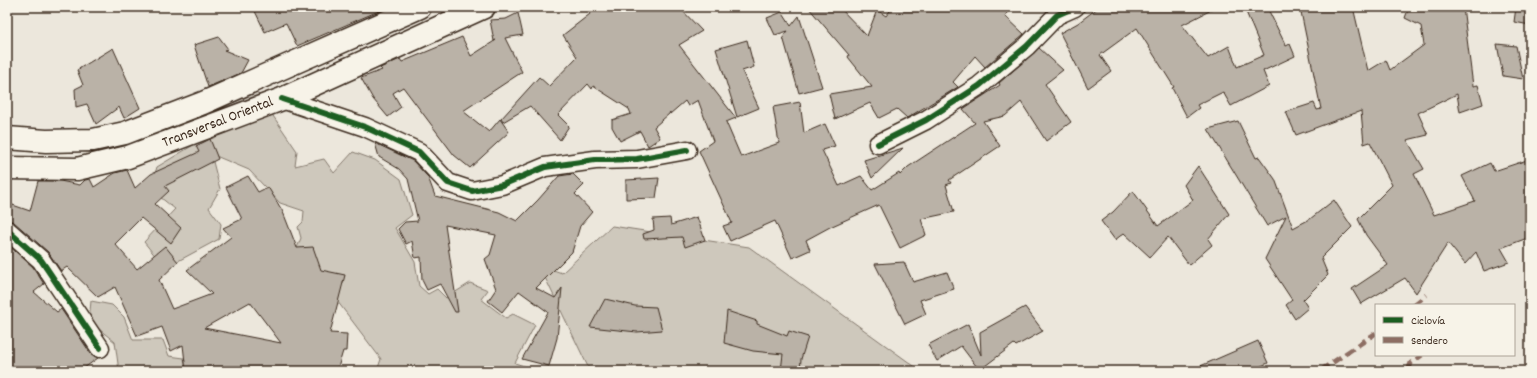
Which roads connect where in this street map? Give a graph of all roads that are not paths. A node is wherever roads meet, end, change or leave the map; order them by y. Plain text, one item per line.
1 (420, 7) edge
2 (484, 7) edge
3 (1075, 7) edge
4 (282, 99) junction
5 (7, 138) edge
6 (878, 144) dead end
7 (687, 150) dead end
8 (7, 168) edge
9 (7, 230) edge
10 (100, 348) dead end

1 - 5 main road, Transversal Oriental
2 - 4 main road, Transversal Oriental
3 - 6 street
4 - 7 street
4 - 8 main road, Transversal Oriental
9 - 10 street

